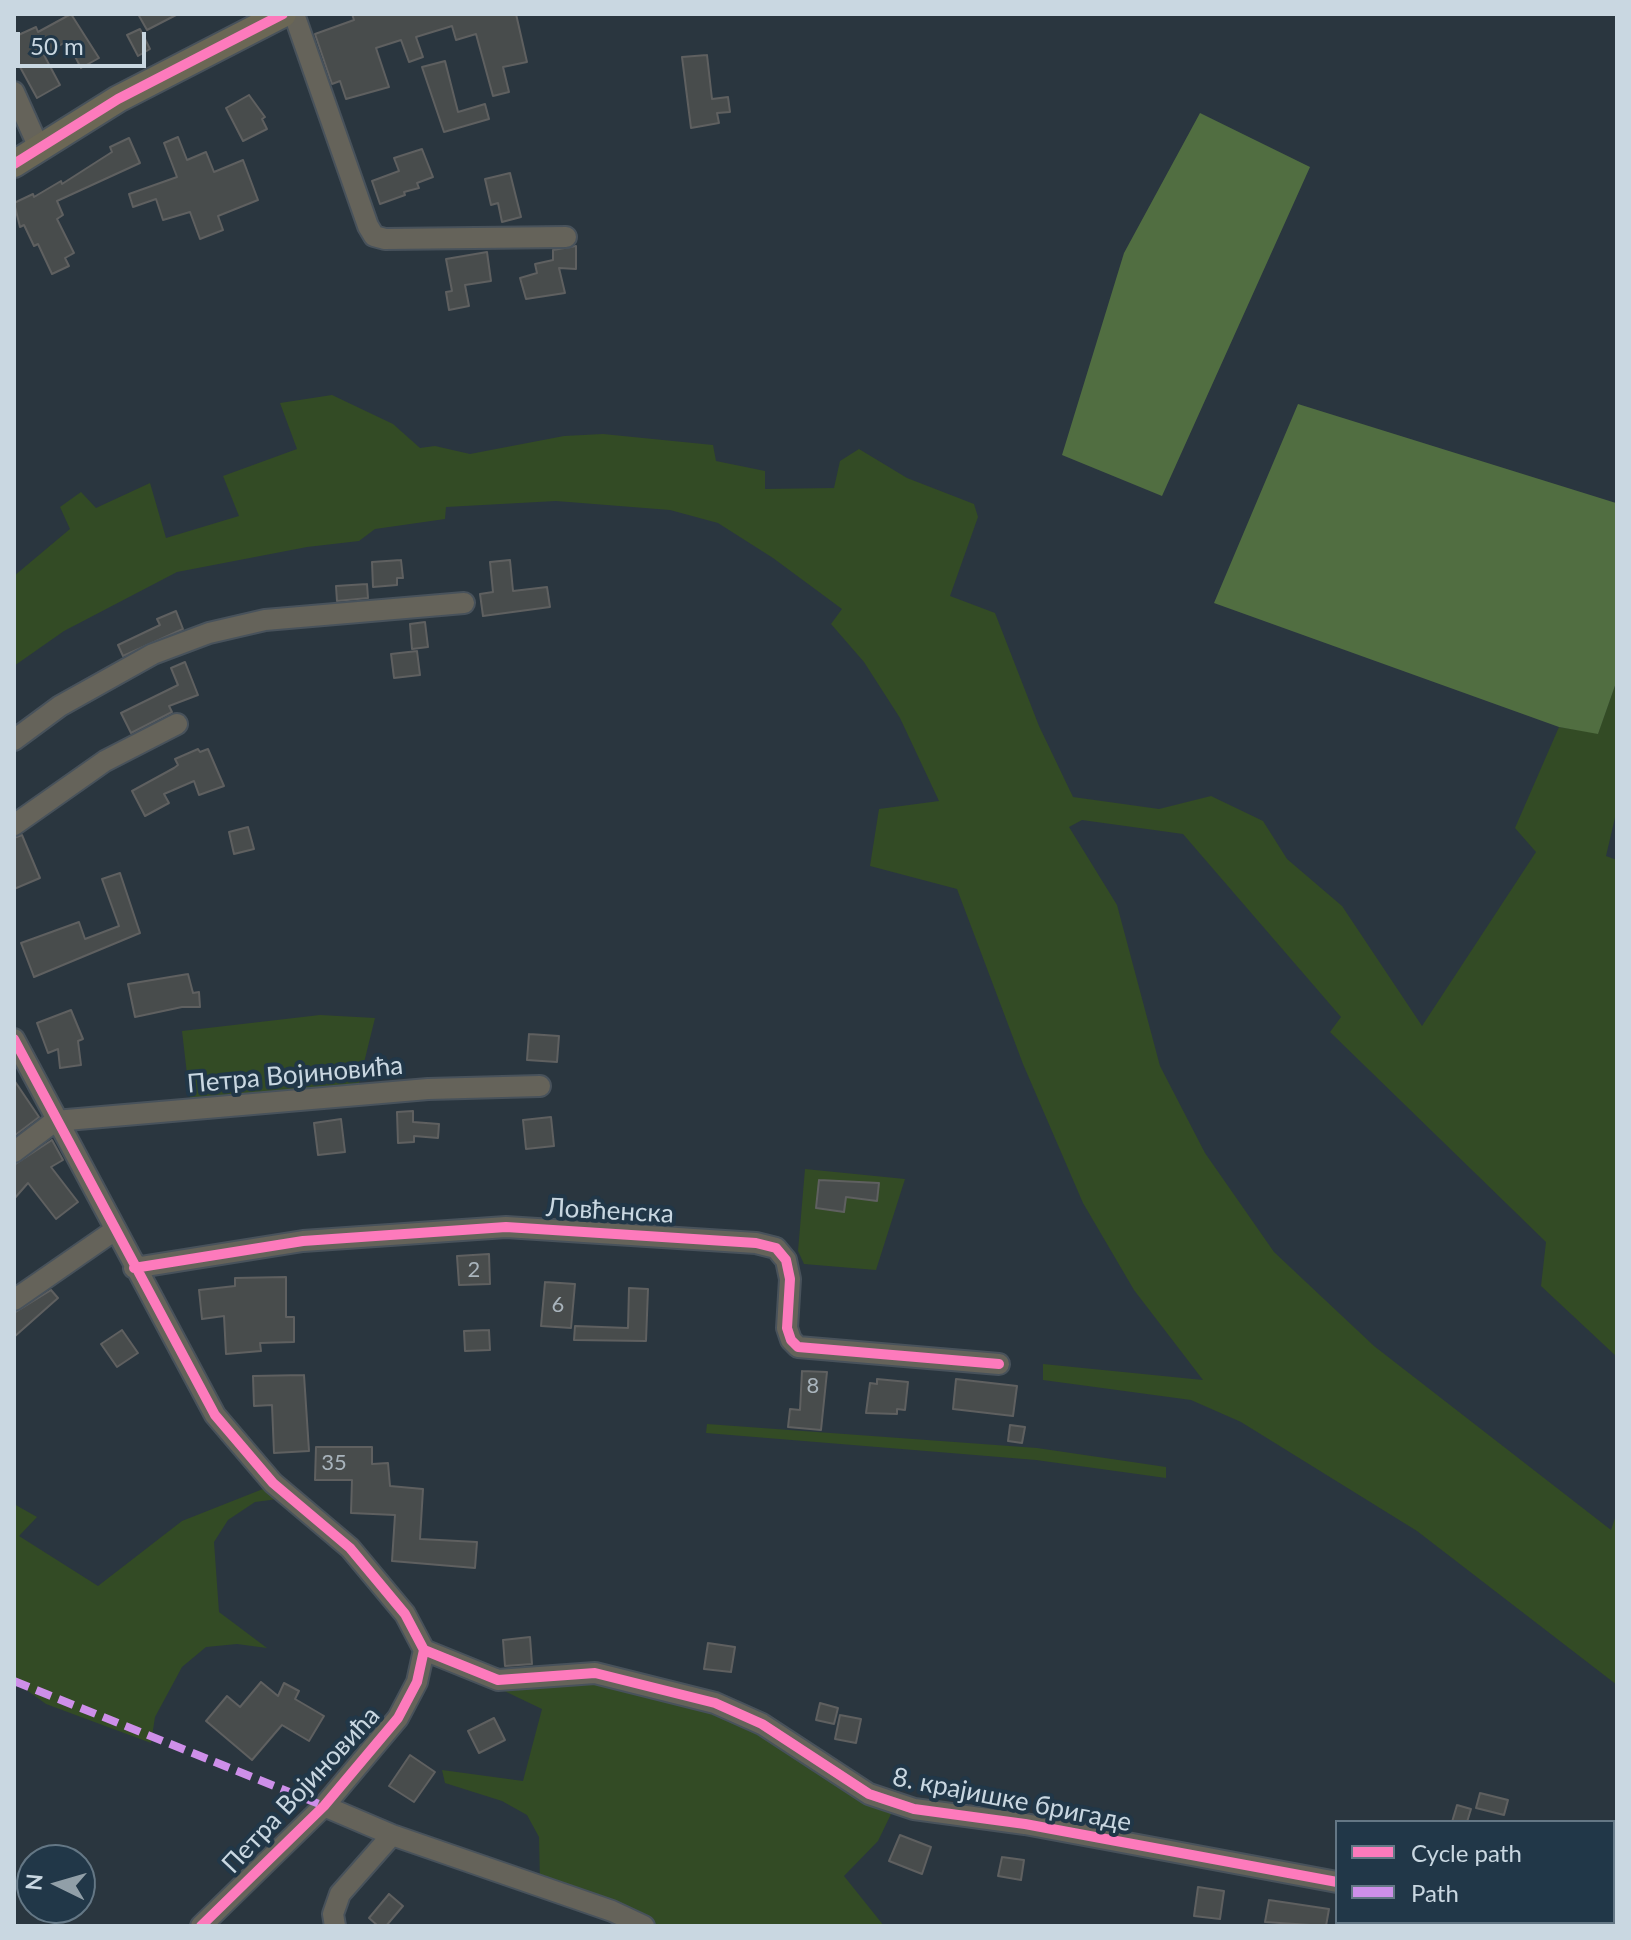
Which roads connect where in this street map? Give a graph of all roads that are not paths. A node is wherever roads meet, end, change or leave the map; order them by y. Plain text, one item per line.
1 (283, 14) edge
2 (294, 14) edge
3 (14, 92) edge
4 (39, 148) junction
5 (14, 164) edge
6 (566, 237) dead end
7 (464, 603) dead end
8 (177, 724) dead end
9 (14, 740) edge
10 (14, 825) edge
11 (14, 1039) edge
12 (540, 1086) dead end
13 (55, 1121) junction
14 (14, 1152) edge
15 (115, 1230) junction
16 (134, 1268) junction
17 (14, 1300) edge
18 (999, 1364) dead end
19 (424, 1650) junction
20 (324, 1806) junction
21 (392, 1835) junction
22 (1335, 1882) edge
23 (641, 1925) edge
24 (201, 1926) edge
25 (335, 1926) edge

1 - 4 main road
2 - 6 street
3 - 4 street
4 - 5 main road
7 - 9 street
8 - 10 street
11 - 13 street
12 - 13 street, Петра Војиновића
13 - 14 street
13 - 15 street
15 - 16 street
15 - 17 street
16 - 18 street, Ловћенска
16 - 19 street
19 - 20 street, Петра Војиновића
19 - 22 street, 8. крајишке бригаде
20 - 21 street
20 - 24 street, Петра Војиновића
21 - 23 street
21 - 25 street

